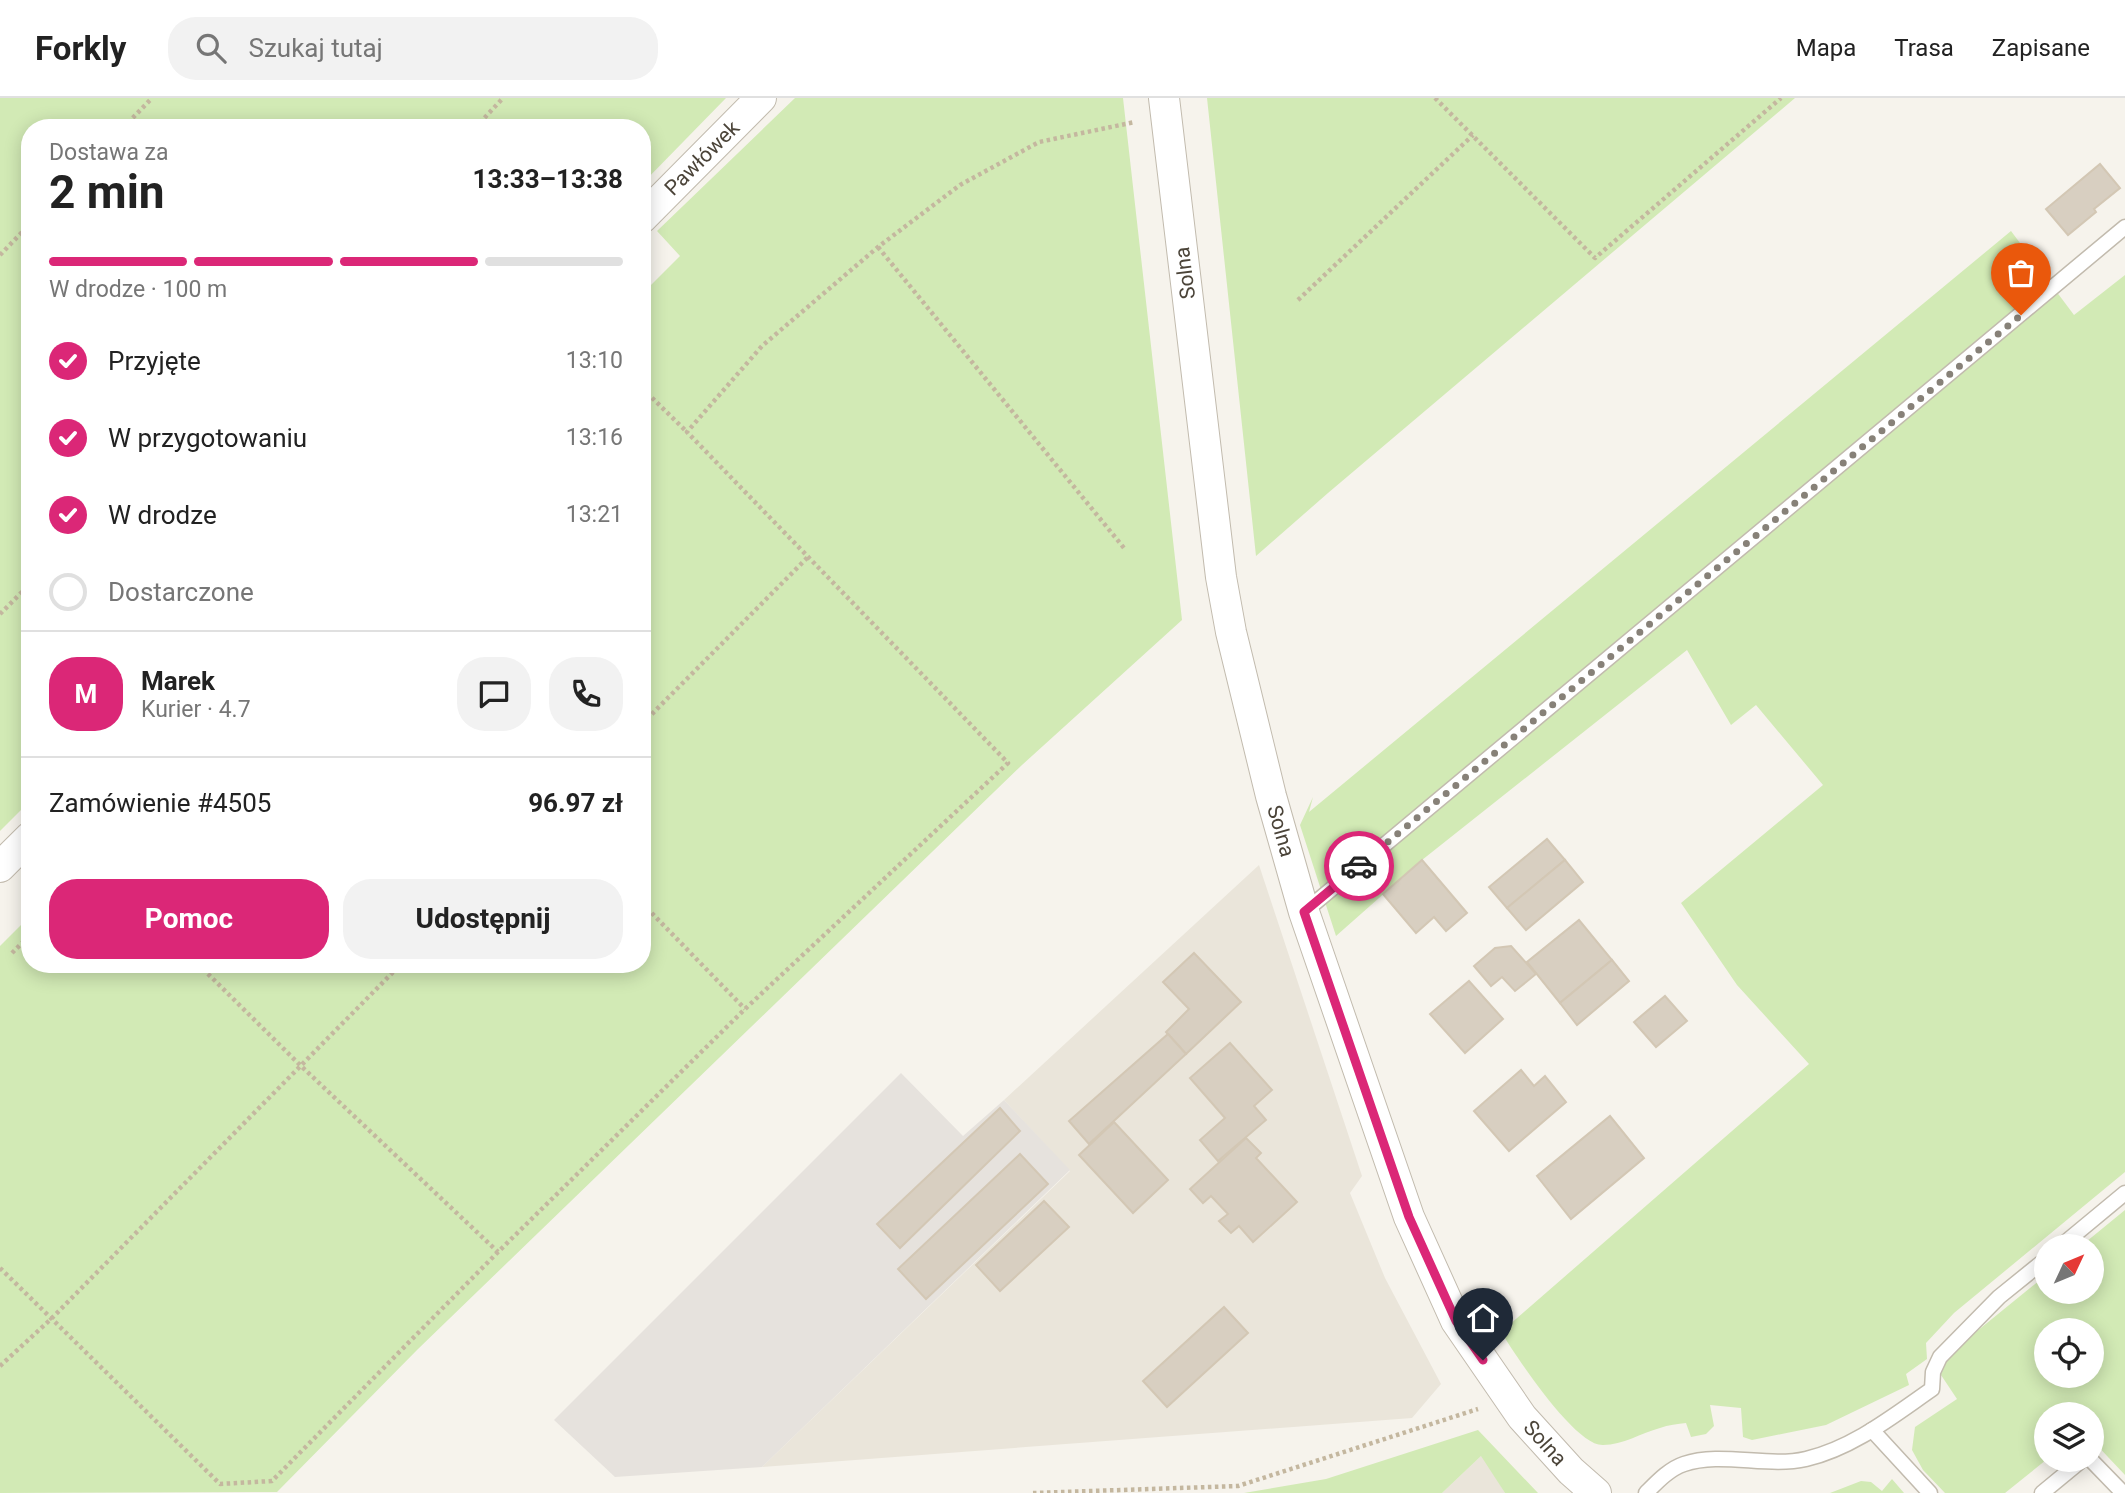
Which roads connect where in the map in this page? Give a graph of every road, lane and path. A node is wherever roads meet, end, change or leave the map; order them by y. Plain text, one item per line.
1 (152, 98) edge
2 (503, 98) edge
3 (761, 98) edge
4 (1435, 98) edge
5 (1781, 98) edge
6 (1165, 107) edge
7 (132, 119) edge
8 (483, 119) edge
9 (1473, 135) junction
10 (651, 209) edge
11 (2125, 227) edge
12 (21, 233) edge
13 (878, 247) junction
14 (0, 254) edge
15 (1298, 300) dead end
16 (651, 397) edge
17 (687, 432) junction
18 (1124, 548) dead end
19 (808, 557) junction
20 (21, 593) edge
21 (0, 614) edge
22 (651, 715) edge
23 (21, 846) edge
24 (0, 867) edge
25 (651, 912) edge
26 (1304, 912) junction
27 (21, 944) edge
28 (12, 953) dead end
29 (207, 973) edge
30 (392, 973) edge
31 (745, 1009) junction
32 (300, 1065) junction
33 (2125, 1193) edge
34 (2075, 1234) edge
35 (498, 1252) junction
36 (0, 1268) edge
37 (2034, 1269) edge
38 (51, 1319) junction
39 (0, 1366) edge
40 (1509, 1399) junction
41 (1872, 1430) junction
42 (2067, 1472) edge
43 (2103, 1472) edge
44 (1033, 1493) edge
45 (1596, 1493) edge
46 (1646, 1493) edge
47 (1930, 1493) edge
48 (2042, 1493) edge
49 (2123, 1493) edge

1 - 7 path
2 - 8 path
3 - 10 street, Pawłówek
4 - 9 path
5 - 9 path
6 - 13 path
6 - 26 street, Solna
9 - 15 path
11 - 26 lane
12 - 14 path
13 - 17 path
13 - 18 path
16 - 17 path
17 - 19 path
19 - 22 path
19 - 31 path
20 - 21 path
23 - 24 street
25 - 31 path
26 - 40 street, Solna
27 - 28 path
29 - 32 path
30 - 32 path
31 - 35 path
32 - 35 path
32 - 38 path
33 - 34 lane
35 - 38 path
36 - 38 path
37 - 41 lane
38 - 39 path
40 - 44 path
40 - 45 street, Solna
41 - 46 lane
41 - 47 lane
42 - 48 lane
43 - 49 lane

